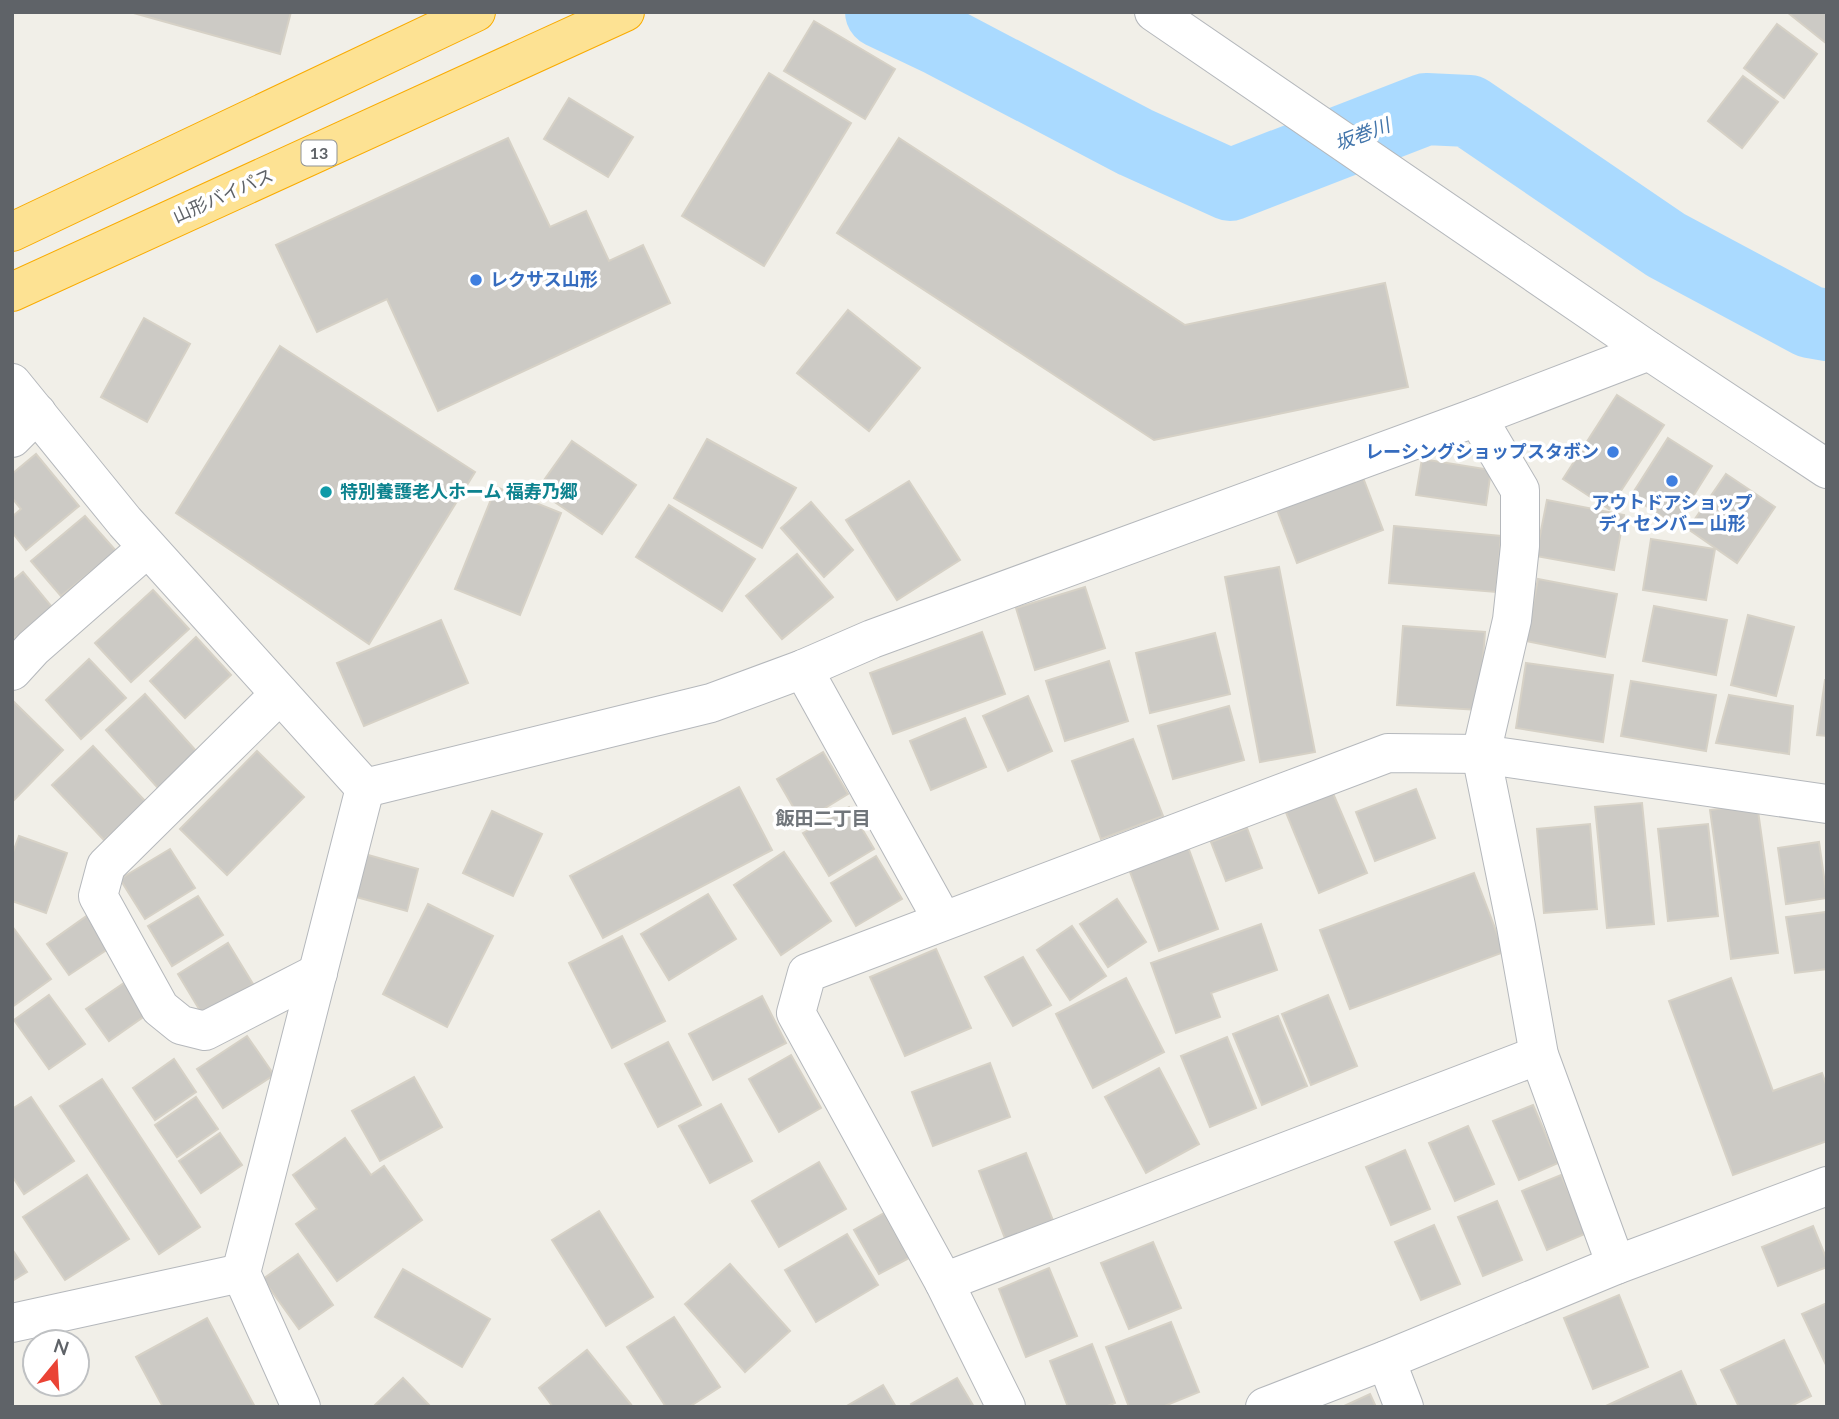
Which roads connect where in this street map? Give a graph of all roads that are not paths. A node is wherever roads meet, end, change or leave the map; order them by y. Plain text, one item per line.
1 (476, 12) edge
2 (625, 12) edge
3 (1154, 12) edge
4 (12, 232) edge
5 (12, 292) edge
6 (1649, 351) junction
7 (12, 383) edge
8 (1477, 417) junction
9 (24, 425) edge
10 (1827, 469) edge
11 (147, 548) junction
12 (803, 669) junction
13 (12, 670) edge
14 (280, 694) junction
15 (1481, 754) junction
16 (365, 788) junction
17 (1827, 804) edge
18 (943, 921) junction
19 (318, 973) junction
20 (1539, 1055) junction
21 (1827, 1186) edge
22 (1616, 1265) junction
23 (241, 1273) junction
24 (944, 1282) junction
25 (12, 1322) edge
26 (1386, 1360) junction
27 (301, 1407) edge
28 (1006, 1407) edge
29 (1265, 1407) edge
30 (1404, 1407) edge

1 - 4 highway
2 - 5 highway, 山形バイパス / 13
3 - 6 street
6 - 8 street
6 - 10 street
7 - 9 street
8 - 12 street
8 - 15 street
9 - 11 street
11 - 13 street
11 - 14 street
12 - 16 street
12 - 18 street
14 - 16 street
14 - 19 street
15 - 17 street
15 - 18 street
15 - 20 street
16 - 19 street
18 - 24 street
19 - 23 street
20 - 22 street
20 - 24 street
21 - 22 street
22 - 26 street
23 - 25 street
23 - 27 street
24 - 28 street
26 - 29 street
26 - 30 street

